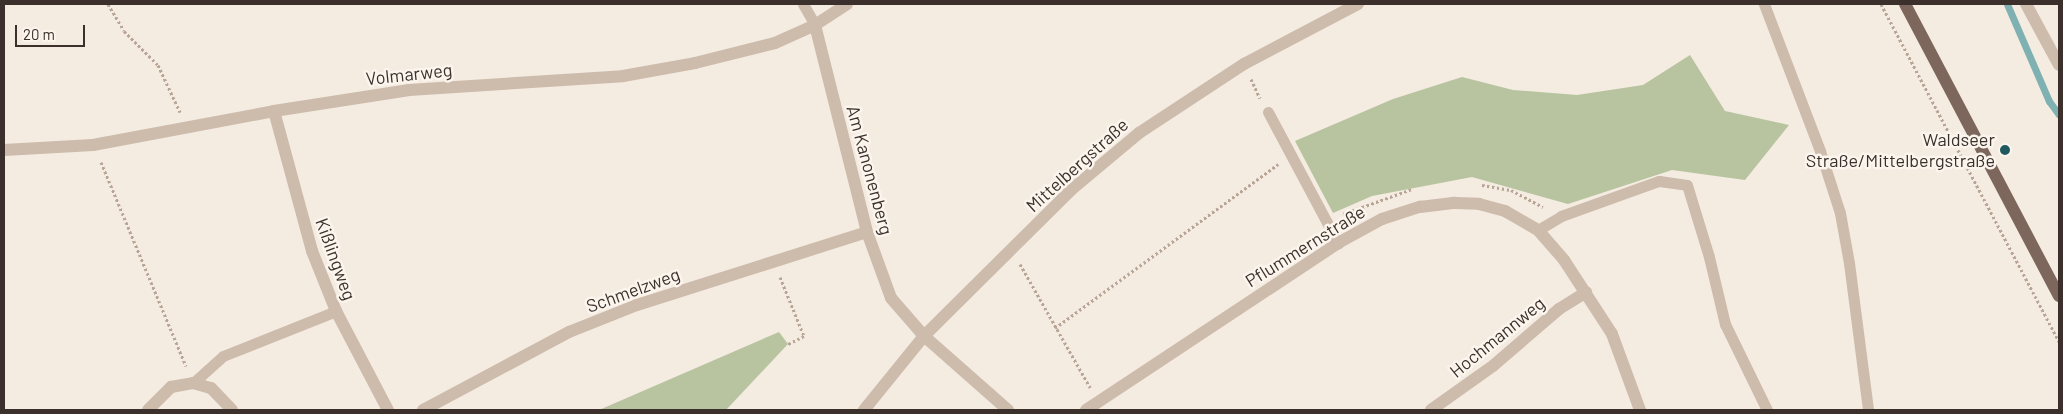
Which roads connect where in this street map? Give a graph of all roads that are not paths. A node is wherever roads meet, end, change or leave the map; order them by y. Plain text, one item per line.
1 (803, 4) edge
2 (847, 4) edge
3 (1358, 4) edge
4 (1764, 4) edge
5 (1905, 4) edge
6 (2026, 4) edge
7 (815, 26) junction
8 (2059, 65) edge
9 (1266, 109) road end
10 (274, 110) junction
11 (4, 150) edge
12 (1538, 230) junction
13 (867, 232) junction
14 (1338, 243) junction
15 (1586, 292) junction
16 (2059, 296) edge
17 (336, 311) junction
18 (924, 336) junction
19 (193, 383) junction
20 (148, 410) edge
21 (232, 410) edge
22 (388, 410) edge
23 (423, 410) edge
24 (864, 410) edge
25 (1008, 410) edge
26 (1086, 410) edge
27 (1431, 410) edge
28 (1640, 410) edge
29 (1766, 410) edge
30 (1868, 410) edge

1 - 7 lane, Am Kanonenberg
2 - 7 street, Volmarweg
3 - 18 street, Mittelbergstraße
4 - 30 lane
5 - 16 main road
6 - 8 street
7 - 10 street, Volmarweg
7 - 13 street, Am Kanonenberg
9 - 14 lane
10 - 11 street, Volmarweg
10 - 17 street, Kißlingweg
12 - 14 street, Pflummernstraße
12 - 15 street, Pflummernstraße
12 - 29 lane
13 - 18 street, Am Kanonenberg
13 - 23 street, Schmelzweg
14 - 26 street, Pflummernstraße
15 - 27 street, Hochmannweg
15 - 28 street, Pflummernstraße
17 - 19 lane
17 - 22 street, Kißlingweg
18 - 24 street, Mittelbergstraße
18 - 25 street, Am Kanonenberg
19 - 20 street
19 - 21 street

